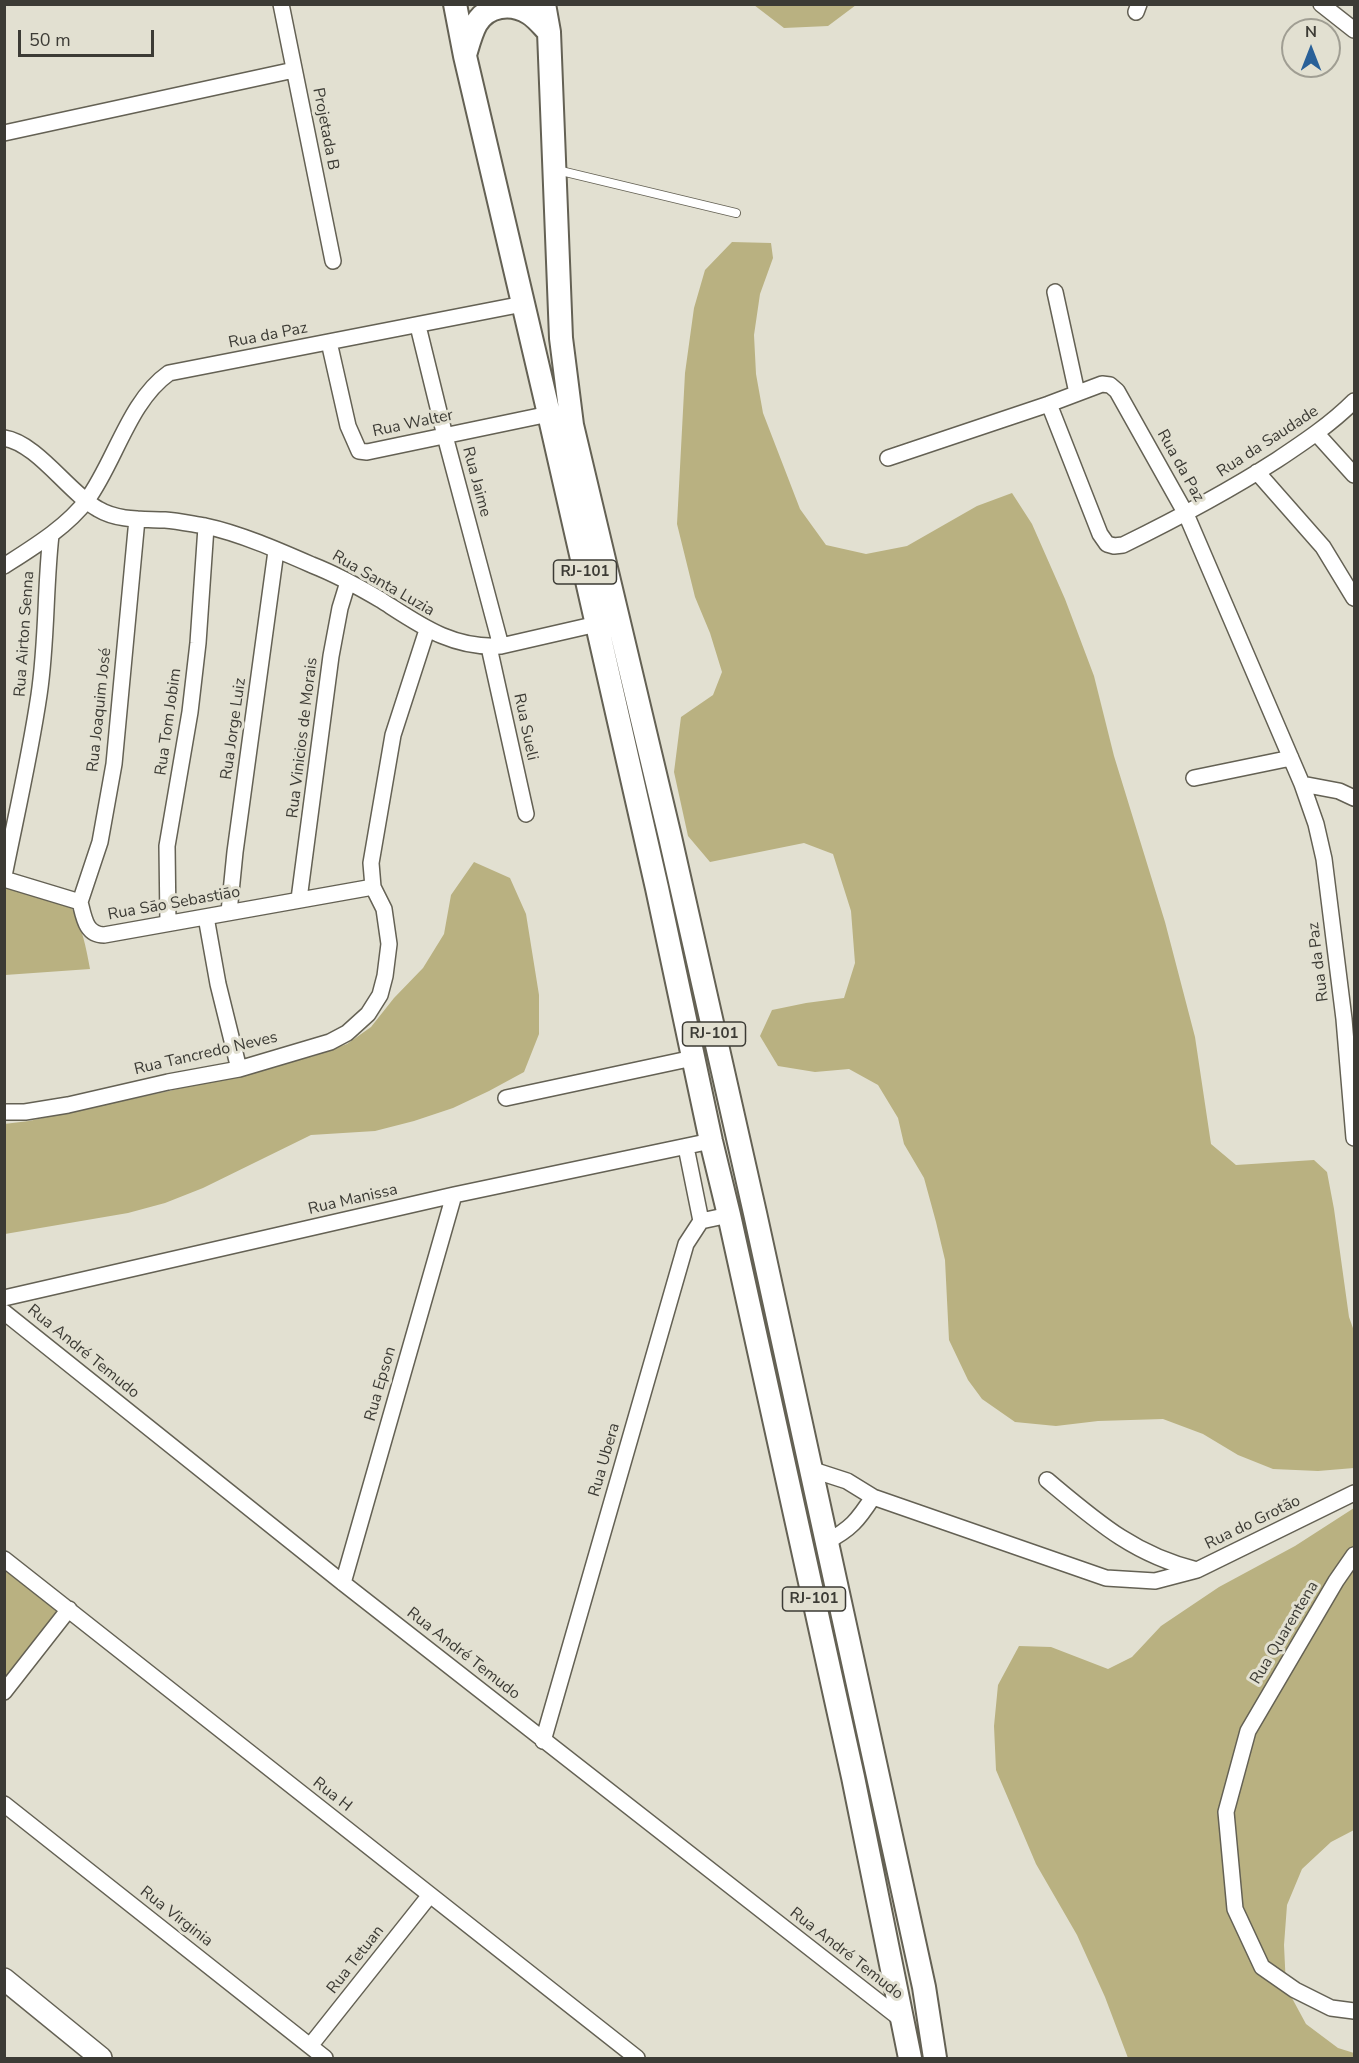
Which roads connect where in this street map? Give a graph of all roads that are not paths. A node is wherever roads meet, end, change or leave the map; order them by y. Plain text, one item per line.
1 (281, 4) edge
2 (455, 4) edge
3 (544, 4) edge
4 (1322, 4) edge
5 (1354, 30) edge
6 (549, 32) junction
7 (465, 56) junction
8 (294, 70) junction
9 (4, 133) edge
10 (553, 169) junction
11 (736, 213) dead end
12 (333, 261) dead end
13 (1055, 292) dead end
14 (523, 304) junction
15 (418, 326) junction
16 (329, 342) junction
17 (1077, 393) junction
18 (1354, 401) edge
19 (1049, 404) junction
20 (549, 414) junction
21 (1317, 434) junction
22 (445, 436) junction
23 (4, 438) edge
24 (888, 458) dead end
25 (1257, 472) junction
26 (1354, 475) edge
27 (87, 501) junction
28 (1186, 514) junction
29 (137, 519) junction
30 (206, 526) junction
31 (51, 535) junction
32 (276, 551) junction
33 (4, 567) edge
34 (348, 582) junction
35 (1354, 598) edge
36 (597, 624) junction
37 (427, 630) junction
38 (495, 646) junction
39 (1291, 758) junction
40 (1194, 778) dead end
41 (1302, 784) junction
42 (1354, 798) edge
43 (526, 814) dead end
44 (4, 878) edge
45 (373, 887) junction
46 (299, 899) junction
47 (80, 902) junction
48 (229, 912) junction
49 (206, 917) junction
50 (168, 923) junction
51 (693, 1058) junction
52 (239, 1068) junction
53 (506, 1098) dead end
54 (4, 1112) edge
55 (1354, 1138) edge
56 (711, 1141) junction
57 (686, 1147) junction
58 (454, 1195) junction
59 (729, 1215) junction
60 (701, 1221) junction
61 (4, 1298) edge
62 (4, 1312) edge
63 (810, 1469) junction
64 (1047, 1480) dead end
65 (1354, 1493) edge
66 (873, 1497) junction
67 (826, 1542) junction
68 (1354, 1555) edge
69 (4, 1559) edge
70 (1197, 1570) junction
71 (343, 1584) junction
72 (69, 1609) junction
73 (4, 1692) edge
74 (543, 1741) junction
75 (4, 1804) edge
76 (430, 1895) junction
77 (4, 1979) edge
78 (1354, 2011) edge
79 (902, 2020) junction
80 (310, 2046) junction
81 (101, 2058) edge
82 (326, 2058) edge
83 (637, 2058) edge
84 (910, 2058) edge
85 (935, 2058) edge

1 - 8 street, Projetada B
2 - 7 main road, RJ-101
3 - 6 main road, RJ-101
4 - 5 street
6 - 7 main road
6 - 10 main road, RJ-101
7 - 14 main road, RJ-101
8 - 9 street
8 - 12 street, Projetada B
10 - 11 lane
10 - 63 main road, RJ-101
13 - 17 street
14 - 15 street, Rua da Paz
14 - 20 main road, RJ-101
15 - 16 street, Rua da Paz
15 - 22 street, Rua Jaime
16 - 22 street, Rua Walter
16 - 27 street, Rua da Paz
17 - 19 street, Rua da Paz
17 - 28 street, Rua da Paz
18 - 21 street, Rua da Saudade
19 - 24 street, Rua da Paz
19 - 28 street, Rua da Saudade
20 - 22 street, Rua Walter
20 - 36 main road, RJ-101
21 - 25 street, Rua da Saudade
21 - 26 street
22 - 38 street, Rua Jaime
23 - 27 street, Rua Santa Luzia
25 - 28 street, Rua da Saudade
25 - 35 street
27 - 29 street, Rua Santa Luzia
27 - 31 street, Rua da Paz
28 - 39 street, Rua da Paz
29 - 30 street, Rua Santa Luzia
29 - 47 street, Rua Joaquim José
30 - 32 street, Rua Santa Luzia
30 - 50 street, Rua Tom Jobim
31 - 33 street, Rua da Paz
31 - 44 street, Rua Airton Senna
32 - 34 street, Rua Santa Luzia
32 - 48 street, Rua Jorge Luiz
34 - 37 street, Rua Santa Luzia
34 - 46 street, Rua Vinicios de Morais
36 - 38 street, Rua Santa Luzia
36 - 51 main road, RJ-101
37 - 38 street, Rua Santa Luzia
37 - 45 street, Rua Tancredo Neves
38 - 43 street, Rua Sueli
39 - 40 street
39 - 41 street, Rua da Paz
41 - 42 street
41 - 55 street, Rua da Paz
44 - 47 street
45 - 46 street, Rua Sāo Sebastiāo
45 - 52 street, Rua Tancredo Neves
46 - 48 street, Rua Sāo Sebastiāo
47 - 50 street, Rua Sāo Sebastiāo
48 - 49 street, Rua Sāo Sebastiāo
49 - 50 street, Rua Sāo Sebastiāo
49 - 52 street
51 - 53 street
51 - 56 main road, RJ-101
52 - 54 street, Rua Tancredo Neves
56 - 57 street, Rua Manissa
56 - 59 main road, RJ-101
57 - 58 street, Rua Manissa
57 - 60 street
58 - 61 street, Rua Manissa
58 - 71 street, Rua Epson
59 - 60 street
59 - 79 main road, RJ-101
60 - 74 street, Rua Ubera
62 - 71 street, Rua André Temudo
63 - 66 street
63 - 67 main road, RJ-101
64 - 70 street, Rua do Grotão
65 - 70 street, Rua do Grotão
66 - 67 street
66 - 70 street
67 - 85 main road, RJ-101
68 - 78 street, Rua Quarentena
69 - 72 street, Rua H
71 - 74 street, Rua André Temudo
72 - 73 street
72 - 76 street, Rua H
74 - 79 street, Rua André Temudo
75 - 80 street, Rua Virginia
76 - 80 street, Rua Tetuan
76 - 83 street, Rua H
77 - 81 main road
79 - 84 main road, RJ-101
80 - 82 street, Rua Virginia

